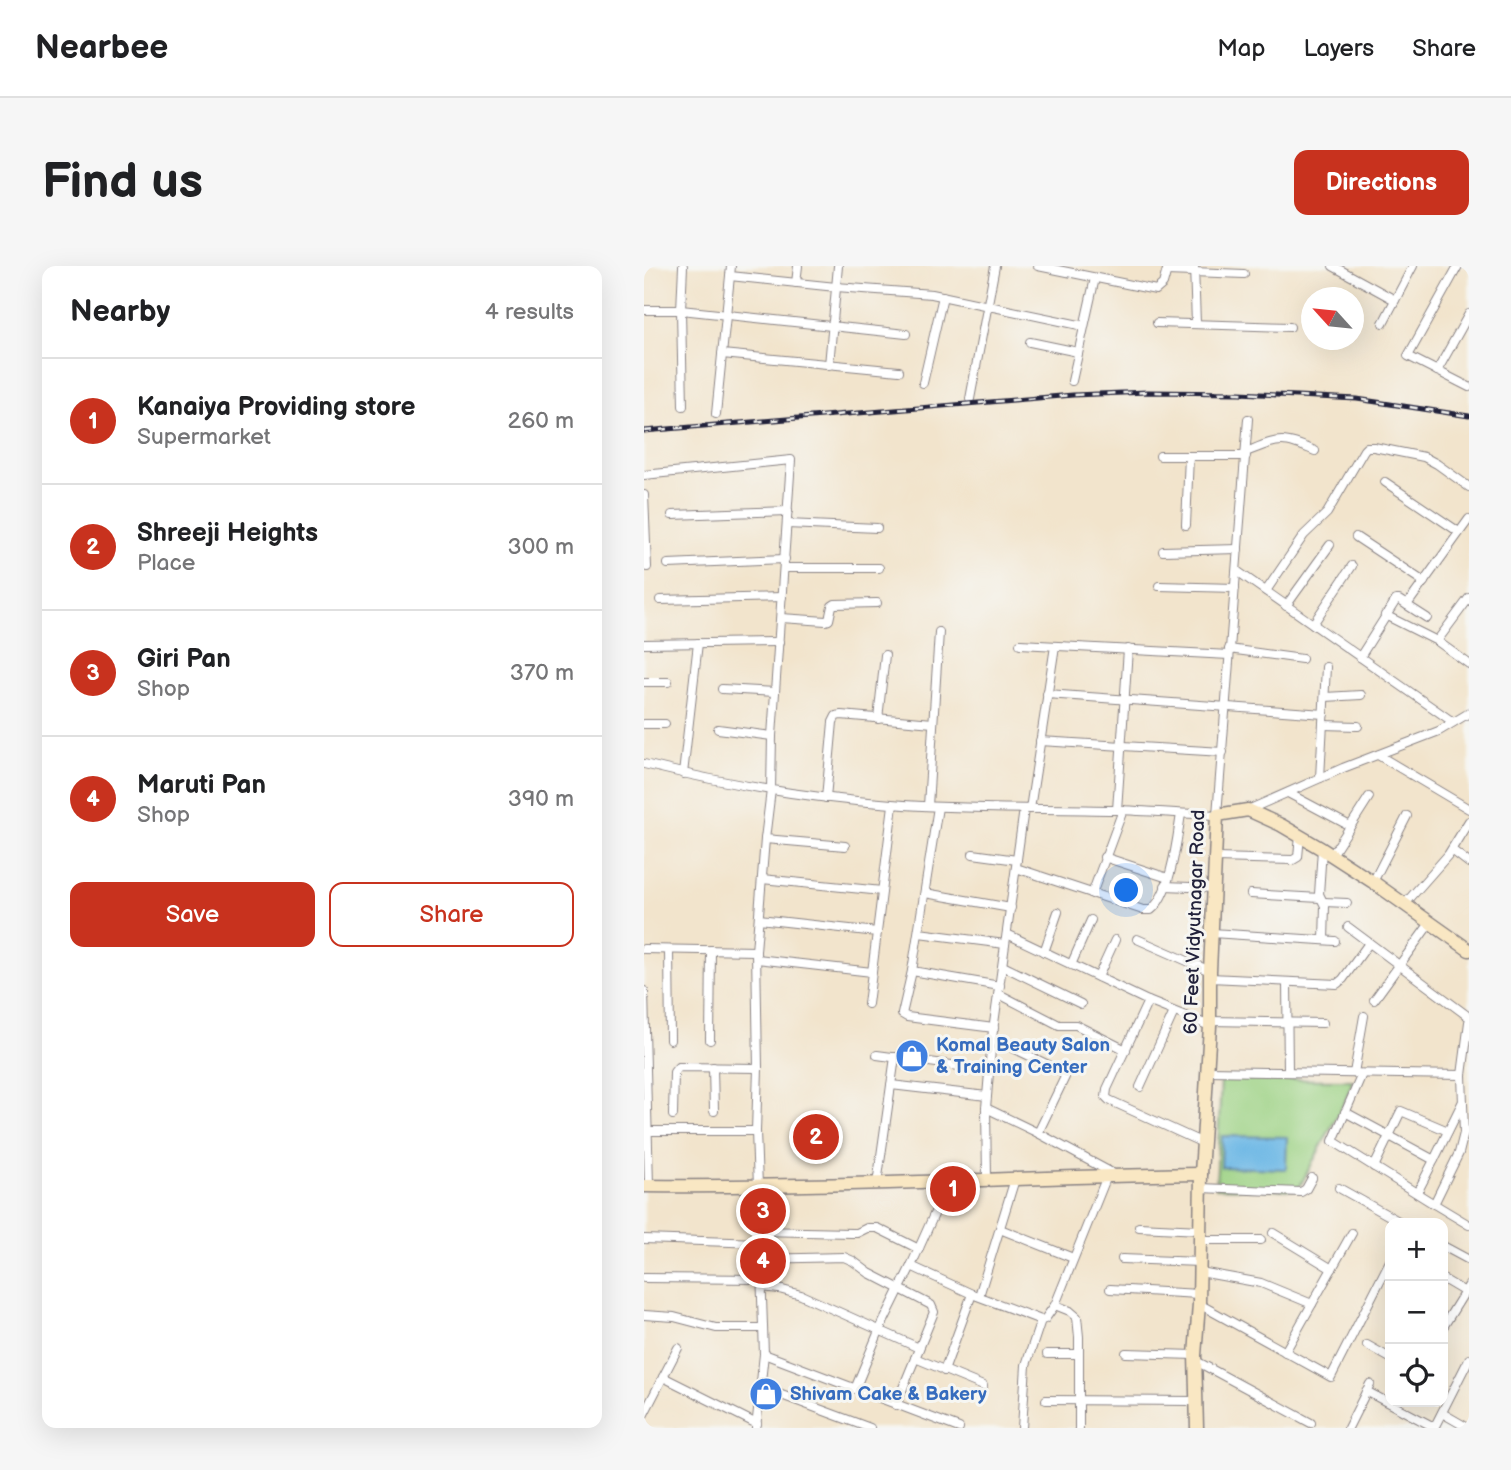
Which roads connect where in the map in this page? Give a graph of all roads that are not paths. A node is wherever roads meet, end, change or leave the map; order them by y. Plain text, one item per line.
1 (683, 266) edge
2 (731, 266) edge
3 (798, 266) edge
4 (838, 266) edge
5 (995, 266) edge
6 (1038, 266) edge
7 (1413, 266) edge
8 (1458, 266) edge
9 (1167, 268) edge
10 (1329, 268) edge
11 (1194, 269) edge
12 (1244, 274) dead end
13 (730, 276) junction
14 (1094, 278) junction
15 (796, 283) junction
16 (836, 287) junction
17 (943, 296) junction
18 (1395, 300) junction
19 (988, 306) junction
20 (644, 310) edge
21 (681, 310) junction
22 (1469, 314) edge
23 (726, 315) junction
24 (1157, 323) dead end
25 (1384, 323) dead end
26 (1196, 324) junction
27 (832, 326) junction
28 (1084, 326) junction
29 (1290, 327) dead end
30 (906, 334) dead end
31 (1030, 342) dead end
32 (1078, 352) junction
33 (722, 354) junction
34 (829, 365) junction
35 (899, 371) dead end
36 (1437, 371) junction
37 (1072, 381) dead end
38 (923, 383) dead end
39 (1469, 387) edge
40 (970, 399) dead end
41 (683, 406) dead end
42 (716, 414) dead end
43 (1248, 419) dead end
44 (1315, 451) dead end
45 (1246, 454) junction
46 (1160, 456) dead end
47 (1189, 456) junction
48 (644, 475) edge
49 (1385, 482) dead end
50 (1469, 487) edge
51 (644, 495) edge
52 (788, 511) junction
53 (672, 515) dead end
54 (1469, 519) edge
55 (787, 524) junction
56 (1186, 525) dead end
57 (877, 528) dead end
58 (1459, 532) junction
59 (1356, 537) dead end
60 (645, 545) edge
61 (1329, 545) dead end
62 (1238, 549) junction
63 (1163, 551) dead end
64 (784, 563) junction
65 (668, 564) dead end
66 (1352, 566) dead end
67 (647, 567) dead end
68 (879, 568) dead end
69 (1237, 571) junction
70 (1423, 582) junction
71 (1159, 586) dead end
72 (1236, 588) junction
73 (1266, 592) junction
74 (782, 597) junction
75 (1469, 598) edge
76 (660, 600) dead end
77 (877, 603) dead end
78 (1407, 605) junction
79 (1286, 606) junction
80 (1385, 615) junction
81 (780, 618) junction
82 (1427, 618) dead end
83 (1313, 624) junction
84 (939, 632) dead end
85 (1437, 641) junction
86 (779, 642) junction
87 (698, 643) junction
88 (644, 644) edge
89 (1020, 644) dead end
90 (1055, 646) junction
91 (1128, 649) junction
92 (1229, 652) junction
93 (885, 655) dead end
94 (1360, 657) junction
95 (1302, 659) dead end
96 (1469, 664) edge
97 (1326, 667) dead end
98 (644, 682) edge
99 (668, 682) dead end
100 (722, 689) dead end
101 (775, 692) junction
102 (1048, 694) junction
103 (1361, 695) dead end
104 (1325, 697) junction
105 (1124, 700) junction
106 (1226, 707) junction
107 (1469, 713) edge
108 (1324, 714) junction
109 (878, 719) junction
110 (1457, 720) junction
111 (933, 723) junction
112 (1469, 723) edge
113 (644, 724) edge
114 (665, 724) dead end
115 (1323, 725) junction
116 (1358, 726) dead end
117 (718, 729) dead end
118 (772, 736) junction
119 (1040, 741) junction
120 (1121, 746) junction
121 (1223, 752) junction
122 (1378, 755) junction
123 (644, 764) edge
124 (683, 774) junction
125 (1320, 778) junction
126 (771, 790) junction
127 (1288, 793) junction
128 (1369, 797) dead end
129 (826, 798) junction
130 (893, 804) junction
131 (928, 806) junction
132 (938, 807) junction
133 (1469, 808) edge
134 (1027, 809) junction
135 (1120, 810) junction
136 (1248, 810) junction
137 (1181, 814) junction
138 (1217, 815) junction
139 (1406, 816) dead end
140 (1469, 821) edge
141 (1350, 826) junction
142 (1300, 836) junction
143 (765, 839) junction
144 (845, 846) dead end
145 (1452, 850) junction
146 (1327, 852) junction
147 (973, 854) dead end
148 (1104, 857) junction
149 (1216, 858) junction
150 (1469, 863) edge
151 (1017, 864) junction
152 (762, 879) junction
153 (1166, 882) junction
154 (1373, 882) junction
155 (1215, 888) junction
156 (882, 891) junction
157 (925, 893) junction
158 (1092, 894) junction
159 (1251, 894) dead end
160 (1322, 900) junction
161 (1348, 903) dead end
162 (1404, 905) junction
163 (1011, 908) junction
164 (1058, 912) dead end
165 (759, 919) junction
166 (1091, 920) dead end
167 (1430, 923) junction
168 (1348, 927) dead end
169 (877, 932) junction
170 (919, 933) junction
171 (1212, 933) junction
172 (1007, 934) junction
173 (1137, 939) dead end
174 (1115, 940) dead end
175 (1324, 940) junction
176 (1335, 941) dead end
177 (1369, 943) junction
178 (1005, 944) junction
179 (644, 949) edge
180 (669, 950) junction
181 (711, 950) junction
182 (1469, 950) edge
183 (1044, 952) junction
184 (757, 955) junction
185 (1071, 965) junction
186 (1003, 966) junction
187 (1399, 966) junction
188 (912, 971) junction
189 (872, 972) junction
190 (1210, 975) junction
191 (1098, 978) junction
192 (1287, 982) junction
193 (999, 990) junction
194 (644, 991) edge
195 (1374, 1000) dead end
196 (1149, 1001) junction
197 (868, 1004) dead end
198 (1081, 1004) dead end
199 (1174, 1012) junction
200 (1364, 1016) dead end
201 (1469, 1019) edge
202 (1287, 1022) junction
203 (1323, 1023) dead end
204 (1210, 1024) junction
205 (994, 1028) junction
206 (992, 1038) junction
207 (670, 1040) dead end
208 (710, 1040) dead end
209 (1126, 1050) junction
210 (877, 1055) dead end
211 (895, 1057) junction
212 (959, 1066) dead end
213 (713, 1068) junction
214 (758, 1068) junction
215 (1208, 1071) junction
216 (1288, 1071) junction
217 (1358, 1074) junction
218 (1462, 1075) junction
219 (891, 1084) junction
220 (1140, 1087) dead end
221 (645, 1091) edge
222 (987, 1096) junction
223 (1463, 1100) junction
224 (986, 1108) junction
225 (714, 1111) dead end
226 (1345, 1112) junction
227 (673, 1115) dead end
228 (646, 1131) edge
229 (1448, 1131) junction
230 (756, 1132) junction
231 (1038, 1133) junction
232 (1390, 1136) junction
233 (1203, 1143) junction
234 (1434, 1160) junction
235 (1374, 1167) junction
236 (1201, 1174) junction
237 (1112, 1176) junction
238 (1015, 1178) junction
239 (1312, 1178) dead end
240 (987, 1179) junction
241 (949, 1181) junction
242 (877, 1184) junction
243 (758, 1185) junction
244 (646, 1186) edge
245 (1201, 1188) junction
246 (1339, 1188) dead end
247 (1417, 1193) junction
248 (1434, 1204) junction
249 (1393, 1218) edge
250 (1469, 1225) edge
251 (1139, 1227) dead end
252 (1000, 1229) junction
253 (758, 1231) junction
254 (1273, 1233) dead end
255 (1352, 1233) dead end
256 (1201, 1235) junction
257 (644, 1240) edge
258 (1261, 1240) dead end
259 (759, 1243) junction
260 (919, 1249) junction
261 (1448, 1249) edge
262 (1073, 1258) junction
263 (760, 1259) junction
264 (1122, 1259) dead end
265 (1469, 1260) edge
266 (911, 1266) junction
267 (1200, 1267) junction
268 (1332, 1269) junction
269 (1385, 1271) edge
270 (644, 1278) edge
271 (1448, 1281) edge
272 (762, 1283) junction
273 (1467, 1288) edge
274 (899, 1289) junction
275 (1110, 1289) dead end
276 (975, 1295) junction
277 (1199, 1299) junction
278 (1312, 1304) junction
279 (1055, 1305) junction
280 (644, 1315) edge
281 (1448, 1319) edge
282 (1041, 1320) junction
283 (763, 1328) junction
284 (878, 1331) junction
285 (1367, 1345) dead end
286 (678, 1348) dead end
287 (919, 1348) junction
288 (1285, 1352) junction
289 (1126, 1353) dead end
290 (764, 1354) junction
291 (1047, 1354) dead end
292 (1078, 1354) junction
293 (1385, 1355) edge
294 (1195, 1358) junction
295 (915, 1359) junction
296 (1469, 1359) edge
297 (944, 1371) junction
298 (1466, 1374) edge
299 (663, 1377) junction
300 (983, 1386) dead end
301 (760, 1387) junction
302 (855, 1389) junction
303 (1385, 1398) edge
304 (1046, 1400) dead end
305 (1079, 1401) junction
306 (1196, 1401) junction
307 (896, 1405) junction
308 (1400, 1407) edge
309 (1442, 1413) junction
310 (644, 1414) edge
311 (1311, 1423) dead end
312 (756, 1426) edge
313 (869, 1428) edge
314 (959, 1428) edge
315 (1022, 1428) edge
316 (1079, 1428) edge
317 (1197, 1428) edge
318 (1348, 1428) edge
319 (1434, 1428) edge
320 (1468, 1428) edge

1 - 21 street
2 - 13 street
3 - 15 street
4 - 16 street
5 - 19 street
6 - 14 street
7 - 18 street
8 - 36 street
9 - 11 street
9 - 14 street
10 - 18 street
11 - 12 street
11 - 26 street
13 - 15 street
13 - 23 street
14 - 28 street
15 - 16 street
16 - 17 street
16 - 27 street
17 - 19 street
17 - 38 street
18 - 25 street
19 - 28 street
19 - 40 street
20 - 21 street
21 - 23 street
21 - 41 street
22 - 36 street
23 - 27 street
23 - 33 street
24 - 26 street
26 - 29 street
27 - 30 street
27 - 34 street
28 - 32 street
31 - 32 street
32 - 37 street
33 - 34 street
33 - 42 street
34 - 35 street
36 - 39 street
43 - 45 street, 60 Feet Vidyutnagar Road
44 - 45 street
45 - 47 street
45 - 62 street, 60 Feet Vidyutnagar Road
46 - 47 street
47 - 56 street
48 - 52 street
49 - 58 street
50 - 73 street
51 - 60 street
52 - 53 street
52 - 55 street
54 - 58 street
55 - 57 street
55 - 64 street
58 - 70 street
59 - 70 street
60 - 67 street
61 - 79 street
62 - 63 street
62 - 69 street, 60 Feet Vidyutnagar Road
64 - 65 street
64 - 68 street
64 - 74 street
66 - 83 street
69 - 72 street, 60 Feet Vidyutnagar Road
69 - 73 street
70 - 78 street
71 - 72 street
72 - 92 street, 60 Feet Vidyutnagar Road
73 - 79 street
74 - 76 street
74 - 81 street
75 - 85 street
77 - 81 street
78 - 80 street
78 - 82 street
79 - 83 street
80 - 85 street
80 - 94 street
81 - 86 street
83 - 94 street
84 - 111 street
85 - 96 street
86 - 87 street
86 - 101 street
87 - 88 street
87 - 124 street
89 - 90 street
90 - 91 street
90 - 102 street
91 - 92 street
91 - 105 street
92 - 95 street
92 - 106 street, 60 Feet Vidyutnagar Road
93 - 109 street
94 - 110 street
97 - 104 street
98 - 99 street
100 - 101 street
101 - 118 street
102 - 105 street
102 - 119 street
103 - 104 street
104 - 108 street
105 - 106 street
105 - 120 street
106 - 108 street
106 - 121 street, 60 Feet Vidyutnagar Road
107 - 110 street
108 - 115 street
109 - 111 street
109 - 129 street
110 - 112 street
110 - 122 street
111 - 131 street
113 - 114 street
115 - 116 street
115 - 125 street
117 - 118 street
118 - 126 street
119 - 120 street
119 - 134 street
120 - 121 street
120 - 135 street
121 - 138 street, 60 Feet Vidyutnagar Road
122 - 125 street
122 - 133 street
123 - 124 street
124 - 126 street
125 - 127 street
126 - 129 street
126 - 143 street
127 - 136 street
127 - 141 street
128 - 141 street
129 - 130 street
130 - 131 street
130 - 156 street
131 - 132 street
132 - 134 street
132 - 157 street
134 - 135 street
134 - 151 street
135 - 137 street
135 - 148 street
136 - 138 street
136 - 142 street
137 - 138 street
137 - 153 street
138 - 149 street, 60 Feet Vidyutnagar Road
139 - 154 street
140 - 145 street
141 - 146 street
142 - 146 street
142 - 149 street
143 - 144 street
143 - 152 street
145 - 150 street
145 - 162 street
146 - 154 street
146 - 160 street
147 - 151 street
148 - 153 street
148 - 158 street
149 - 155 street, 60 Feet Vidyutnagar Road
151 - 158 street
151 - 163 street
152 - 156 street
152 - 165 street
153 - 155 street
153 - 158 street
154 - 162 street
155 - 171 street, 60 Feet Vidyutnagar Road
156 - 169 street
157 - 163 street
157 - 170 street
159 - 160 street
160 - 161 street
160 - 175 street
162 - 167 street
163 - 172 street
164 - 183 street
165 - 169 street
165 - 184 street
166 - 185 street
167 - 182 street
167 - 187 street
168 - 177 street
169 - 189 street
170 - 178 street
170 - 188 street
171 - 175 street
171 - 190 street, 60 Feet Vidyutnagar Road
172 - 178 street
172 - 183 street
173 - 190 street
174 - 191 street
175 - 176 street
177 - 187 street
177 - 192 street
178 - 186 street
179 - 180 street
180 - 181 street
180 - 207 street
181 - 184 street
181 - 208 street
183 - 185 street
184 - 189 street
184 - 214 street
185 - 191 street
186 - 193 street
186 - 198 street
187 - 195 street
187 - 201 street
188 - 193 street
188 - 205 street
189 - 197 street
190 - 192 street
190 - 204 street, 60 Feet Vidyutnagar Road
191 - 196 street
192 - 202 street
193 - 205 street
193 - 209 street
194 - 221 street
196 - 199 street
196 - 209 street
199 - 204 street
199 - 220 street
200 - 217 street
201 - 218 street
202 - 203 street
202 - 204 street
202 - 216 street
204 - 215 street, 60 Feet Vidyutnagar Road
205 - 206 street
206 - 222 street
206 - 231 street
209 - 233 street
210 - 211 street
211 - 212 street
211 - 219 street
213 - 214 street
213 - 225 street
213 - 227 street
214 - 230 street
215 - 216 street
215 - 233 street, 60 Feet Vidyutnagar Road
216 - 217 street
217 - 218 street
217 - 226 street
218 - 223 street
219 - 222 street
219 - 242 street
221 - 228 street
222 - 224 street
223 - 229 street
223 - 248 street
224 - 231 street
224 - 240 street
226 - 232 street
226 - 235 street
228 - 230 street
228 - 244 street
229 - 232 street
229 - 234 street
230 - 243 street
231 - 237 street
232 - 234 street
232 - 235 street
233 - 236 street, 60 Feet Vidyutnagar Road
234 - 247 street
235 - 247 street
236 - 237 street
236 - 245 street, 60 Feet Vidyutnagar Road
237 - 238 street
237 - 262 street
238 - 240 street
238 - 252 street
239 - 245 street
240 - 241 street
241 - 242 street
241 - 260 street
242 - 243 street
243 - 244 street
243 - 253 street
245 - 256 street, 60 Feet Vidyutnagar Road
246 - 249 street
247 - 248 street
248 - 250 street
251 - 256 street
252 - 262 street
252 - 276 street
253 - 259 street
253 - 260 street
254 - 268 street
255 - 268 street
256 - 258 street
256 - 267 street, 60 Feet Vidyutnagar Road
257 - 259 street
259 - 263 street
260 - 266 street
261 - 265 street
262 - 279 street
263 - 272 street
263 - 274 street
264 - 267 street
266 - 274 street
266 - 276 street
267 - 277 street, 60 Feet Vidyutnagar Road
267 - 278 street
268 - 278 street
269 - 288 street
270 - 272 street
271 - 273 street
272 - 283 street
272 - 284 street
273 - 281 street
274 - 284 street
274 - 287 street
275 - 277 street
276 - 282 street
276 - 297 street
277 - 288 street
277 - 294 street, 60 Feet Vidyutnagar Road
278 - 288 street
279 - 282 street
279 - 292 street
280 - 283 street
282 - 315 street
283 - 290 street
284 - 287 street
284 - 302 street
285 - 293 street
286 - 299 street
287 - 295 street
289 - 294 street
290 - 301 street
290 - 302 street
291 - 292 street
292 - 305 street
294 - 306 street, 60 Feet Vidyutnagar Road
294 - 311 street
295 - 297 street
295 - 307 street
296 - 298 street
297 - 300 street
298 - 309 street
299 - 310 street
299 - 312 street
301 - 312 street
301 - 313 street
302 - 307 street
303 - 318 street
304 - 305 street
305 - 306 street
305 - 316 street
306 - 317 street, 60 Feet Vidyutnagar Road
307 - 314 street
308 - 319 street
309 - 319 street
309 - 320 street

